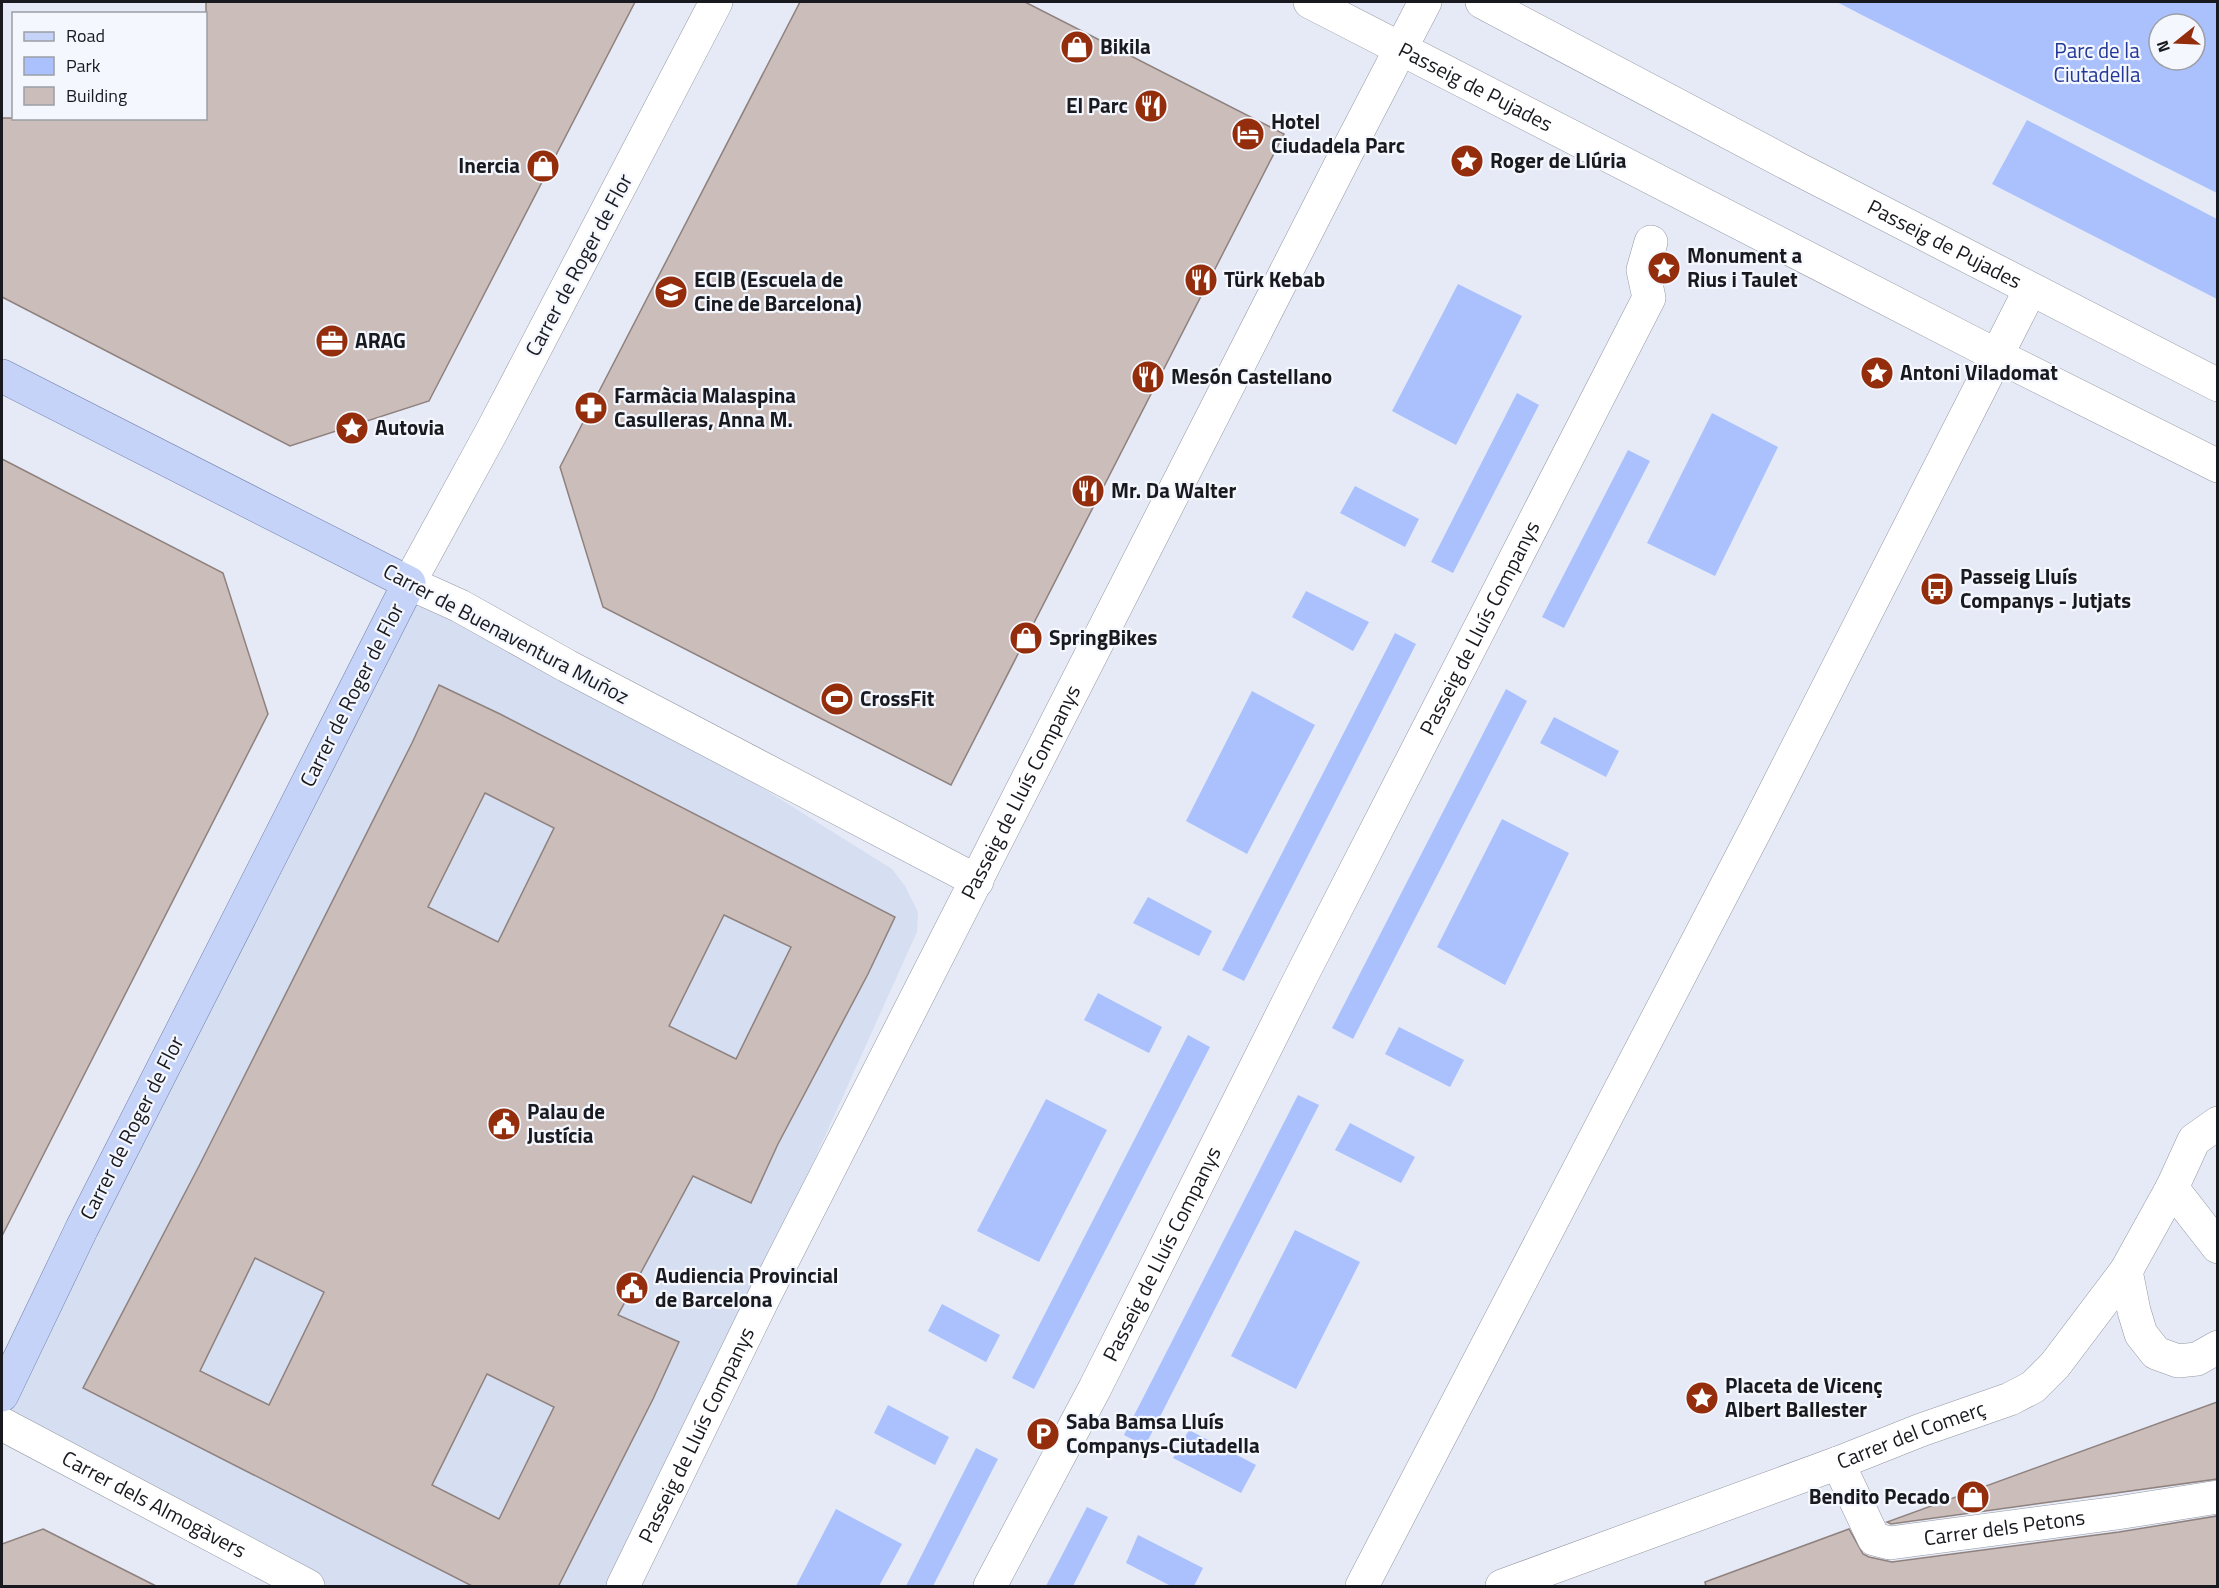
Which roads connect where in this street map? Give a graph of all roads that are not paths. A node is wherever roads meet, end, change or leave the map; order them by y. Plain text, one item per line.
1 (716, 2) edge
2 (1310, 2) edge
3 (1425, 2) edge
4 (1482, 2) edge
5 (1400, 48) junction
6 (1651, 242) dead end
7 (2030, 290) junction
8 (1998, 356) junction
9 (2, 376) edge
10 (2217, 385) edge
11 (2217, 466) edge
12 (409, 583) junction
13 (976, 880) junction
14 (2217, 1123) edge
15 (2172, 1188) junction
16 (2217, 1247) edge
17 (2126, 1271) junction
18 (2217, 1347) edge
19 (2, 1395) edge
20 (2, 1424) edge
21 (1838, 1463) junction
22 (2217, 1497) edge
23 (1520, 1584) edge
24 (308, 1587) edge
25 (623, 1587) edge
26 (990, 1587) edge
27 (1362, 1587) edge

1 - 12 street, Carrer de Roger de Flor
2 - 5 street, Passeig de Pujades
3 - 5 street, Passeig de Lluís Companys
4 - 7 street, Passeig de Pujades
5 - 8 street, Passeig de Pujades
5 - 13 street, Passeig de Lluís Companys
6 - 26 street, Passeig de Lluís Companys
7 - 8 street
7 - 10 street, Passeig de Pujades
8 - 11 street, Passeig de Pujades
8 - 27 street
9 - 12 main road, Carrer de Buenaventura Muñoz
12 - 13 street, Carrer de Buenaventura Muñoz
12 - 19 main road, Carrer de Roger de Flor
13 - 25 street, Passeig de Lluís Companys
14 - 15 street, Carrer del Comerç
15 - 16 street
15 - 17 street, Carrer del Comerç
17 - 18 street
17 - 21 street, Carrer del Comerç
20 - 24 street, Carrer dels Almogàvers
21 - 22 street, Carrer dels Petons
21 - 23 street, Carrer del Comerç

